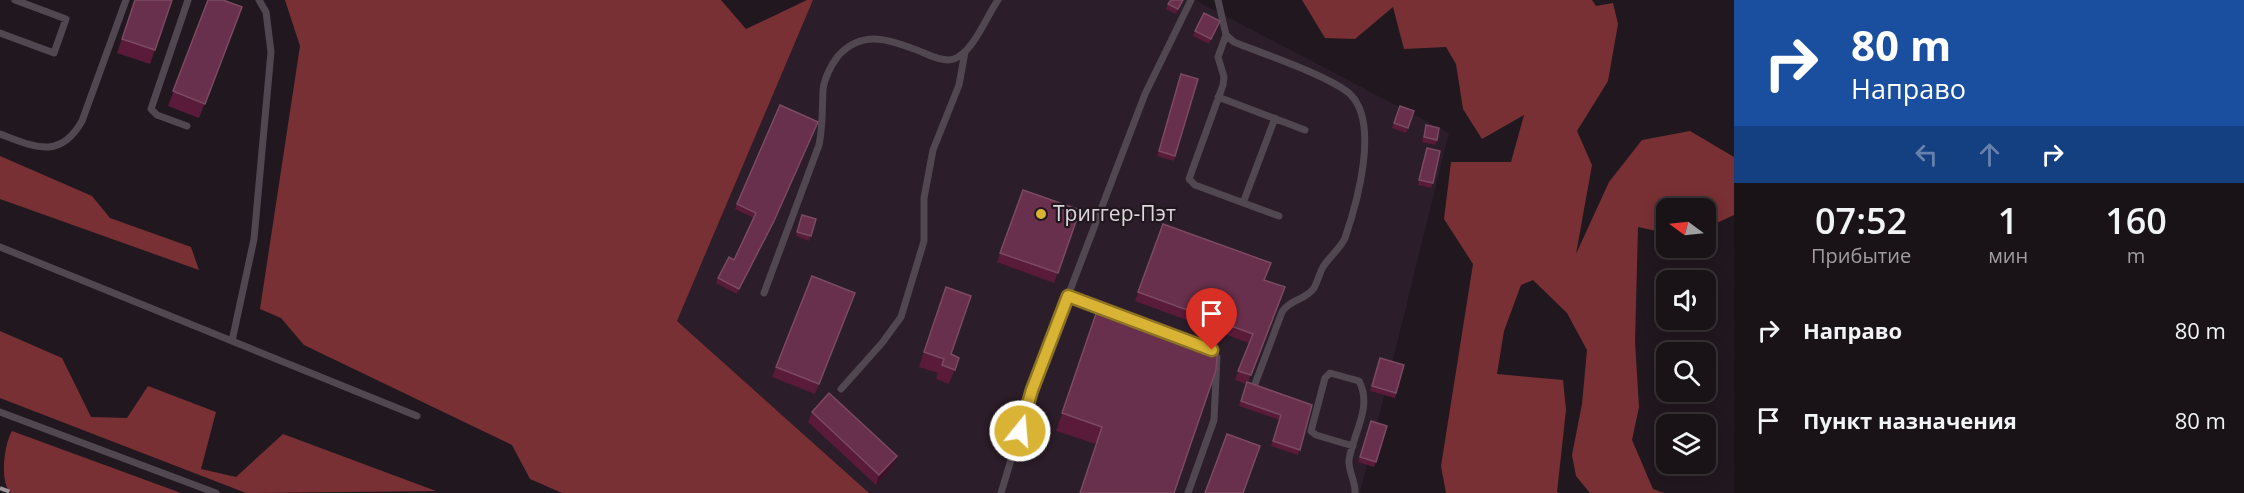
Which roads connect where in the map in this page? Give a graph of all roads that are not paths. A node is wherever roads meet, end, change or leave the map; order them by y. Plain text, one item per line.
1 (15, 0) edge
2 (126, 0) edge
3 (188, 0) edge
4 (259, 0) edge
5 (998, 0) edge
6 (1191, 0) edge
7 (1218, 0) edge
8 (0, 33) edge
9 (1226, 35) junction
10 (965, 52) junction
11 (1218, 98) junction
12 (1275, 118) junction
13 (187, 126) dead end
14 (1305, 130) dead end
15 (0, 134) edge
16 (1243, 203) junction
17 (1279, 216) dead end
18 (0, 247) edge
19 (764, 293) dead end
20 (1068, 296) junction
21 (232, 341) junction
22 (1255, 384) edge
23 (841, 388) dead end
24 (0, 412) edge
25 (417, 416) dead end
26 (1353, 446) junction
27 (216, 493) edge
28 (1001, 493) edge
29 (1188, 493) edge
30 (1355, 493) edge

1 - 8 lane
2 - 15 lane
3 - 13 lane
4 - 21 lane
5 - 10 lane
6 - 20 lane
7 - 9 lane
9 - 11 lane
9 - 22 lane
10 - 19 lane
10 - 23 lane
11 - 12 lane
11 - 16 lane
12 - 14 lane
12 - 16 lane
16 - 17 lane
18 - 21 lane
20 - 28 lane
20 - 29 lane
21 - 25 lane
24 - 27 lane
26 - 26 lane
26 - 30 lane

